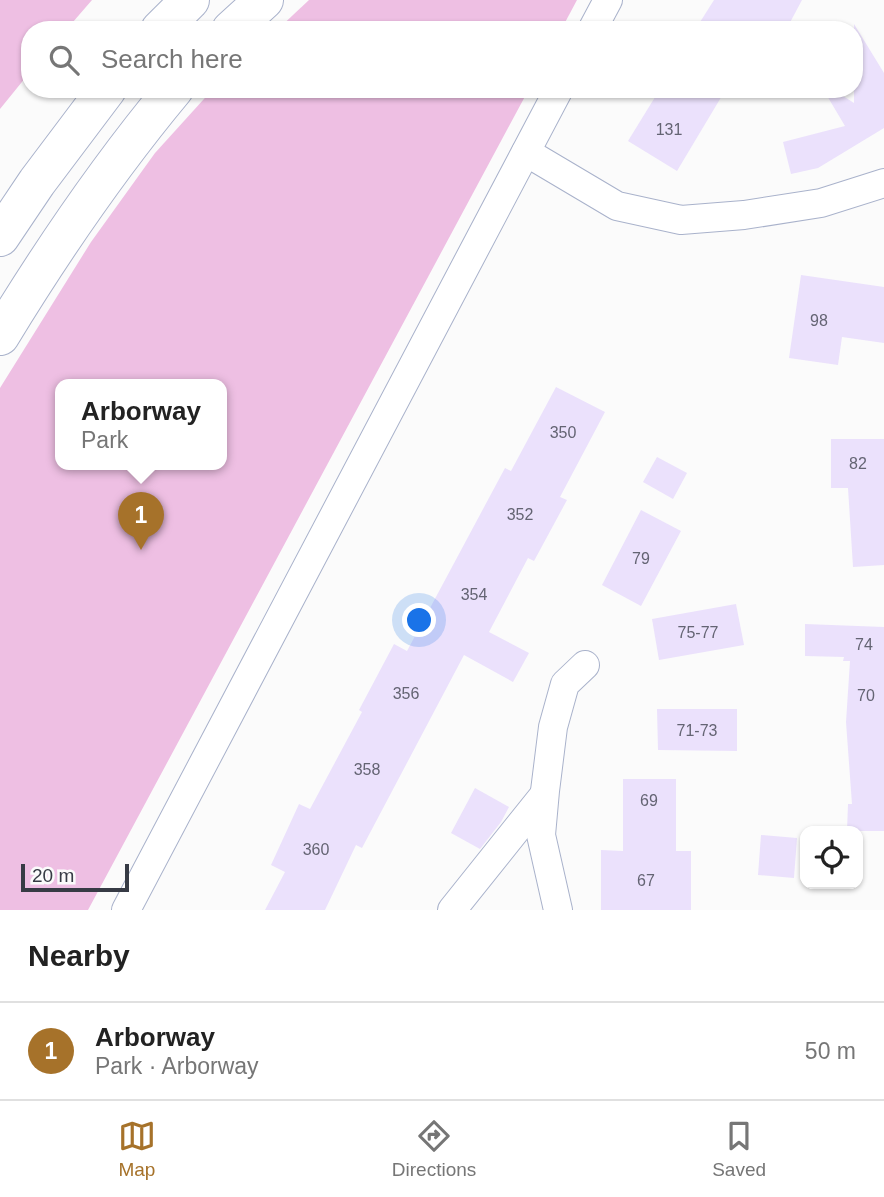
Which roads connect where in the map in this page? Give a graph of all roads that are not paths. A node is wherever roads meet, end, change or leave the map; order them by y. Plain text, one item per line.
1 (190, 0) edge
2 (264, 0) edge
3 (608, 0) edge
4 (169, 21) edge
5 (241, 21) edge
6 (597, 21) edge
7 (100, 98) edge
8 (166, 98) edge
9 (554, 98) edge
10 (526, 152) junction
11 (884, 183) edge
12 (0, 237) edge
13 (0, 335) edge
14 (585, 665) dead end
15 (544, 795) junction
16 (126, 910) edge
17 (452, 910) edge
18 (558, 910) edge

1 - 4 highway
2 - 5 highway
3 - 6 street
7 - 12 highway
8 - 13 highway
9 - 10 street
10 - 11 street
10 - 16 street
14 - 15 street
15 - 17 street
15 - 18 street

